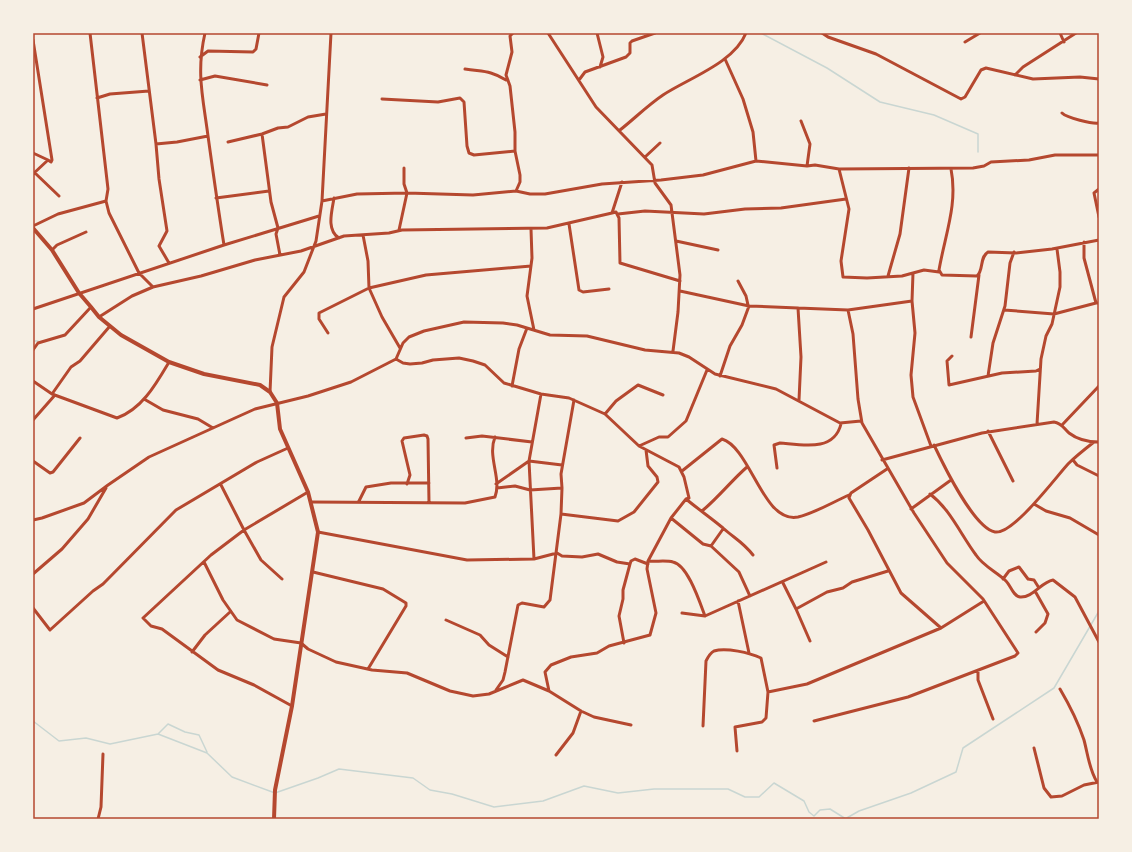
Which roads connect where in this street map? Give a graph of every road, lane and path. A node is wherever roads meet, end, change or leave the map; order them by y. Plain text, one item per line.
1 (90, 33) edge
2 (142, 33) edge
3 (205, 33) edge
4 (259, 33) edge
5 (331, 33) edge
6 (513, 33) edge
7 (548, 33) edge
8 (597, 33) edge
9 (655, 33) edge
10 (746, 33) edge
11 (822, 33) edge
12 (980, 33) edge
13 (1060, 33) edge
14 (1076, 33) edge
15 (33, 40) edge
16 (965, 42) dead end
17 (1064, 42) junction
18 (200, 57) junction
19 (725, 60) junction
20 (600, 67) junction
21 (465, 69) dead end
22 (1015, 75) junction
23 (1099, 79) edge
24 (200, 80) junction
25 (506, 80) junction
26 (579, 80) junction
27 (39, 81) junction
28 (33, 82) edge
29 (267, 85) dead end
30 (149, 91) junction
31 (97, 98) junction
32 (382, 99) dead end
33 (1062, 113) dead end
34 (326, 114) junction
35 (801, 121) dead end
36 (1099, 124) edge
37 (620, 130) junction
38 (262, 134) junction
39 (208, 136) junction
40 (228, 142) dead end
41 (660, 143) dead end
42 (156, 144) junction
43 (515, 151) junction
44 (33, 153) edge
45 (1099, 155) edge
46 (645, 157) junction
47 (48, 160) junction
48 (756, 160) junction
49 (807, 166) junction
50 (404, 168) dead end
51 (909, 168) junction
52 (839, 169) junction
53 (951, 169) junction
54 (34, 173) edge
55 (654, 181) junction
56 (622, 182) junction
57 (1099, 189) edge
58 (269, 191) junction
59 (516, 191) junction
60 (406, 193) junction
61 (59, 196) dead end
62 (216, 198) junction
63 (334, 198) junction
64 (846, 199) junction
65 (322, 200) junction
66 (106, 201) junction
67 (612, 213) junction
68 (618, 214) junction
69 (672, 214) junction
70 (319, 216) junction
71 (1099, 217) edge
72 (569, 224) junction
73 (33, 227) edge
74 (278, 228) junction
75 (531, 229) junction
76 (399, 230) junction
77 (86, 232) dead end
78 (363, 235) junction
79 (339, 238) junction
80 (1099, 240) edge
81 (676, 241) junction
82 (1084, 242) junction
83 (224, 245) junction
84 (314, 248) junction
85 (1058, 248) junction
86 (52, 250) junction
87 (718, 250) dead end
88 (1014, 252) junction
89 (280, 255) junction
90 (169, 263) junction
91 (530, 266) junction
92 (939, 272) junction
93 (140, 273) junction
94 (913, 273) junction
95 (979, 275) junction
96 (888, 276) junction
97 (680, 281) junction
98 (738, 281) dead end
99 (153, 287) junction
100 (369, 288) junction
101 (609, 289) dead end
102 (680, 291) junction
103 (79, 293) junction
104 (912, 301) junction
105 (1098, 303) edge
106 (749, 305) junction
107 (91, 307) junction
108 (798, 308) junction
109 (33, 309) edge
110 (848, 310) junction
111 (1004, 310) junction
112 (1054, 314) junction
113 (99, 317) junction
114 (110, 326) junction
115 (526, 328) junction
116 (534, 330) junction
117 (328, 332) dead end
118 (971, 336) dead end
119 (400, 348) junction
120 (33, 350) edge
121 (673, 351) junction
122 (952, 356) dead end
123 (396, 359) junction
124 (169, 362) junction
125 (1040, 368) junction
126 (707, 370) junction
127 (720, 376) junction
128 (988, 376) junction
129 (33, 381) edge
130 (512, 386) junction
131 (1099, 386) edge
132 (270, 392) junction
133 (54, 394) junction
134 (541, 394) junction
135 (663, 395) dead end
136 (144, 399) junction
137 (574, 400) junction
138 (799, 400) junction
139 (277, 403) junction
140 (606, 414) junction
141 (33, 420) edge
142 (861, 421) junction
143 (841, 424) junction
144 (1037, 424) junction
145 (1062, 425) junction
146 (214, 428) junction
147 (988, 431) junction
148 (495, 437) junction
149 (80, 438) dead end
150 (466, 438) dead end
151 (532, 442) junction
152 (1094, 442) junction
153 (1099, 442) edge
154 (639, 446) junction
155 (932, 446) junction
156 (288, 448) junction
157 (646, 450) junction
158 (882, 460) junction
159 (1073, 460) junction
160 (33, 461) edge
161 (529, 461) junction
162 (562, 465) junction
163 (747, 467) junction
164 (777, 468) dead end
165 (887, 469) junction
166 (682, 471) junction
167 (1099, 476) edge
168 (951, 480) junction
169 (1013, 481) dead end
170 (429, 483) junction
171 (407, 484) junction
172 (496, 484) junction
173 (108, 485) junction
174 (221, 485) junction
175 (497, 488) junction
176 (562, 488) junction
177 (530, 490) junction
178 (308, 492) junction
179 (930, 494) junction
180 (849, 495) junction
181 (686, 499) junction
182 (359, 501) junction
183 (311, 502) junction
184 (429, 503) junction
185 (1034, 504) junction
186 (911, 509) junction
187 (702, 511) junction
188 (561, 514) junction
189 (671, 518) junction
190 (33, 520) edge
191 (723, 529) junction
192 (244, 530) junction
193 (318, 532) junction
194 (1099, 535) edge
195 (711, 546) junction
196 (557, 553) junction
197 (753, 555) dead end
198 (534, 559) junction
199 (204, 562) junction
200 (826, 562) dead end
201 (648, 563) junction
202 (630, 564) junction
203 (888, 571) junction
204 (313, 572) junction
205 (33, 574) edge
206 (282, 579) dead end
207 (1003, 579) junction
208 (783, 583) junction
209 (1039, 588) junction
210 (1035, 591) junction
211 (750, 596) junction
212 (738, 601) junction
213 (984, 601) junction
214 (33, 608) edge
215 (796, 609) junction
216 (230, 612) junction
217 (682, 613) dead end
218 (705, 616) junction
219 (446, 620) dead end
220 (941, 628) junction
221 (1036, 632) dead end
222 (810, 641) dead end
223 (1099, 642) edge
224 (301, 643) junction
225 (624, 643) junction
226 (192, 652) junction
227 (749, 653) junction
228 (508, 657) junction
229 (368, 669) junction
230 (978, 670) junction
231 (1060, 689) dead end
232 (496, 690) junction
233 (549, 691) junction
234 (768, 692) junction
235 (292, 706) junction
236 (581, 712) junction
237 (993, 718) dead end
238 (814, 721) dead end
239 (631, 725) dead end
240 (703, 726) dead end
241 (1034, 748) dead end
242 (737, 751) dead end
243 (103, 754) dead end
244 (556, 755) dead end
245 (1098, 782) edge
246 (98, 819) edge
247 (274, 819) edge

1 - 31 street
2 - 30 street
3 - 18 street
4 - 18 street
5 - 34 street
6 - 25 street
7 - 26 street
8 - 20 street
9 - 20 street
10 - 19 street
11 - 22 street
12 - 16 street
13 - 17 street
14 - 17 street
15 - 27 street
17 - 22 street
18 - 24 street
19 - 37 street
19 - 48 street
20 - 26 street
21 - 25 street
22 - 23 street
24 - 29 street
24 - 39 street
25 - 43 street
26 - 37 street
27 - 28 street
27 - 47 street
30 - 31 street
30 - 42 street
31 - 66 street
32 - 43 street
33 - 36 street
34 - 38 street
34 - 65 street
35 - 49 street
37 - 46 street
38 - 40 street
38 - 58 street
39 - 42 street
39 - 62 street
41 - 46 street
42 - 90 street
43 - 59 street
44 - 47 street
45 - 53 street
46 - 55 street
47 - 54 street
48 - 49 street
48 - 55 street
49 - 52 street
50 - 60 street
51 - 52 street
51 - 53 street
51 - 96 street
52 - 64 street
53 - 92 street
54 - 61 street
55 - 56 street
55 - 69 street
56 - 59 street
56 - 67 street
57 - 71 street
58 - 62 street
58 - 74 street
59 - 60 street
60 - 63 street
60 - 76 street
62 - 83 street
63 - 65 street
63 - 79 street
64 - 69 street
64 - 96 street
65 - 70 street
66 - 73 street
66 - 93 street
67 - 68 street
67 - 72 street
68 - 69 street
68 - 97 street
69 - 81 street
70 - 74 street
70 - 84 street
72 - 75 street
72 - 101 street
73 - 86 street
74 - 83 street
74 - 89 street
75 - 76 street
75 - 91 street
76 - 78 street
77 - 86 street
78 - 79 street
78 - 100 street
79 - 84 street
80 - 82 street
81 - 87 street
81 - 97 street
82 - 85 street
82 - 105 street
83 - 90 street
84 - 89 street
84 - 132 street
85 - 88 street
85 - 112 street
86 - 103 street
88 - 95 street
88 - 111 street
89 - 99 street
90 - 93 street
91 - 100 street
91 - 116 street
92 - 94 street
92 - 95 street
93 - 99 street
93 - 103 street
94 - 96 street
94 - 104 street
95 - 118 street
97 - 102 street
98 - 106 street
99 - 113 street
100 - 117 street
100 - 119 street
102 - 106 street
102 - 121 street
103 - 107 street
103 - 109 street
104 - 110 street
104 - 155 street
105 - 112 street
106 - 108 street
106 - 127 street
107 - 113 street
107 - 120 street
108 - 110 street
108 - 138 street
110 - 142 street
111 - 112 street
111 - 128 street
112 - 125 street
113 - 114 street
114 - 124 street
114 - 133 street
115 - 116 street
115 - 119 street
115 - 130 street
116 - 121 street
119 - 123 street
121 - 126 street
122 - 128 street
123 - 130 street
123 - 139 street
124 - 132 street
124 - 136 street
125 - 128 street
125 - 144 street
126 - 127 street
126 - 154 street
127 - 138 street
129 - 133 street
130 - 134 street
131 - 145 street
132 - 139 street
133 - 136 street
133 - 141 street
134 - 137 street
134 - 151 street
135 - 140 street
136 - 146 street
137 - 140 street
137 - 162 street
138 - 143 street
139 - 146 street
139 - 156 street
140 - 154 street
142 - 143 street
142 - 158 street
143 - 164 street
144 - 145 street
144 - 147 street
145 - 152 street
146 - 173 street
147 - 155 street
147 - 169 street
148 - 150 street
148 - 151 street
148 - 172 street
149 - 160 street
151 - 161 street
152 - 153 street
152 - 159 street
154 - 157 street
155 - 158 street
155 - 168 street
156 - 174 street
156 - 178 street
157 - 166 street
157 - 188 street
158 - 165 street
159 - 167 street
159 - 185 street
161 - 162 street
161 - 172 street
161 - 177 street
162 - 176 street
163 - 166 street
163 - 180 street
163 - 187 street
165 - 180 street
165 - 186 street
166 - 181 street
168 - 179 street
168 - 185 street
170 - 171 street
170 - 171 street
170 - 184 street
171 - 182 street
172 - 175 street
173 - 190 street
173 - 205 street
174 - 192 street
174 - 214 street
175 - 177 street
175 - 184 street
176 - 177 street
176 - 188 street
177 - 198 street
178 - 183 street
178 - 192 street
179 - 186 street
179 - 207 street
180 - 203 street
181 - 187 street
181 - 189 street
182 - 183 street
182 - 184 street
183 - 193 street
185 - 194 street
186 - 213 street
187 - 191 street
188 - 196 street
189 - 195 street
189 - 201 street
191 - 195 street
191 - 197 street
192 - 199 street
192 - 206 street
193 - 198 street
193 - 204 street
195 - 211 street
196 - 198 street
196 - 202 street
196 - 228 street
199 - 216 street
199 - 226 street
200 - 208 street
201 - 202 street
201 - 218 street
201 - 225 street
202 - 225 street
203 - 215 street
203 - 220 street
204 - 224 street
204 - 229 street
207 - 209 street
207 - 210 street
208 - 211 street
208 - 215 street
209 - 210 street
209 - 223 street
210 - 221 street
211 - 212 street
212 - 218 street
212 - 227 street
213 - 220 street
213 - 230 street
215 - 222 street
216 - 224 street
216 - 226 street
217 - 218 street
219 - 228 street
220 - 234 street
224 - 229 street
224 - 235 street
225 - 233 street
226 - 235 street
227 - 234 street
227 - 240 street
228 - 232 street
229 - 232 street
230 - 237 street
230 - 238 street
231 - 245 street
232 - 233 street
233 - 236 street
234 - 242 street
235 - 247 street
236 - 239 street
236 - 244 street
241 - 245 street
243 - 246 street

